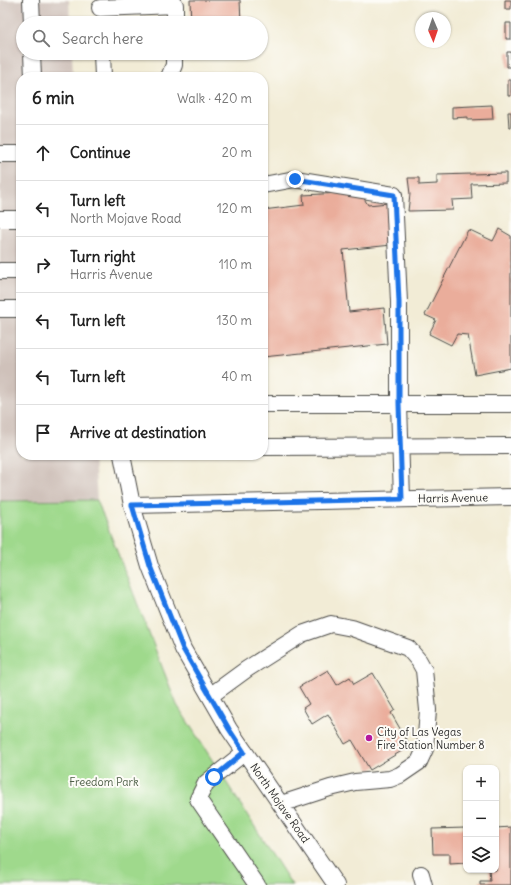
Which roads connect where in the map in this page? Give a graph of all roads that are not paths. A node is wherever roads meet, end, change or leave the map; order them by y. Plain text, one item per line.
1 (31, 0) edge
2 (173, 3) edge
3 (100, 10) edge
4 (32, 16) edge
5 (174, 16) edge
6 (32, 60) edge
7 (102, 60) edge
8 (174, 60) edge
9 (33, 72) edge
10 (103, 72) edge
11 (170, 72) edge
12 (0, 154) edge
13 (16, 154) edge
14 (268, 184) edge
15 (16, 219) edge
16 (0, 220) edge
17 (16, 270) edge
18 (0, 271) edge
19 (0, 309) edge
20 (16, 309) edge
21 (268, 404) edge
22 (399, 404) junction
23 (511, 404) edge
24 (400, 446) junction
25 (511, 446) edge
26 (268, 447) edge
27 (123, 460) edge
28 (511, 497) edge
29 (402, 499) junction
30 (132, 505) junction
31 (210, 696) junction
32 (244, 752) junction
33 (281, 804) junction
34 (257, 885) edge
35 (336, 885) edge

1 - 4 street
2 - 3 street
2 - 5 street
6 - 9 street
7 - 10 street
8 - 11 street
12 - 13 street
14 - 22 street
15 - 16 street
17 - 18 street
19 - 20 street
21 - 22 street
22 - 23 street
22 - 24 street
24 - 25 street
24 - 26 street
24 - 29 street
27 - 30 street, North Mojave Road
28 - 29 street, Harris Avenue
29 - 30 street, Harris Avenue
30 - 31 street, North Mojave Road
31 - 32 street, North Mojave Road
31 - 33 street
32 - 33 street, North Mojave Road
32 - 34 street
33 - 35 street, North Mojave Road

